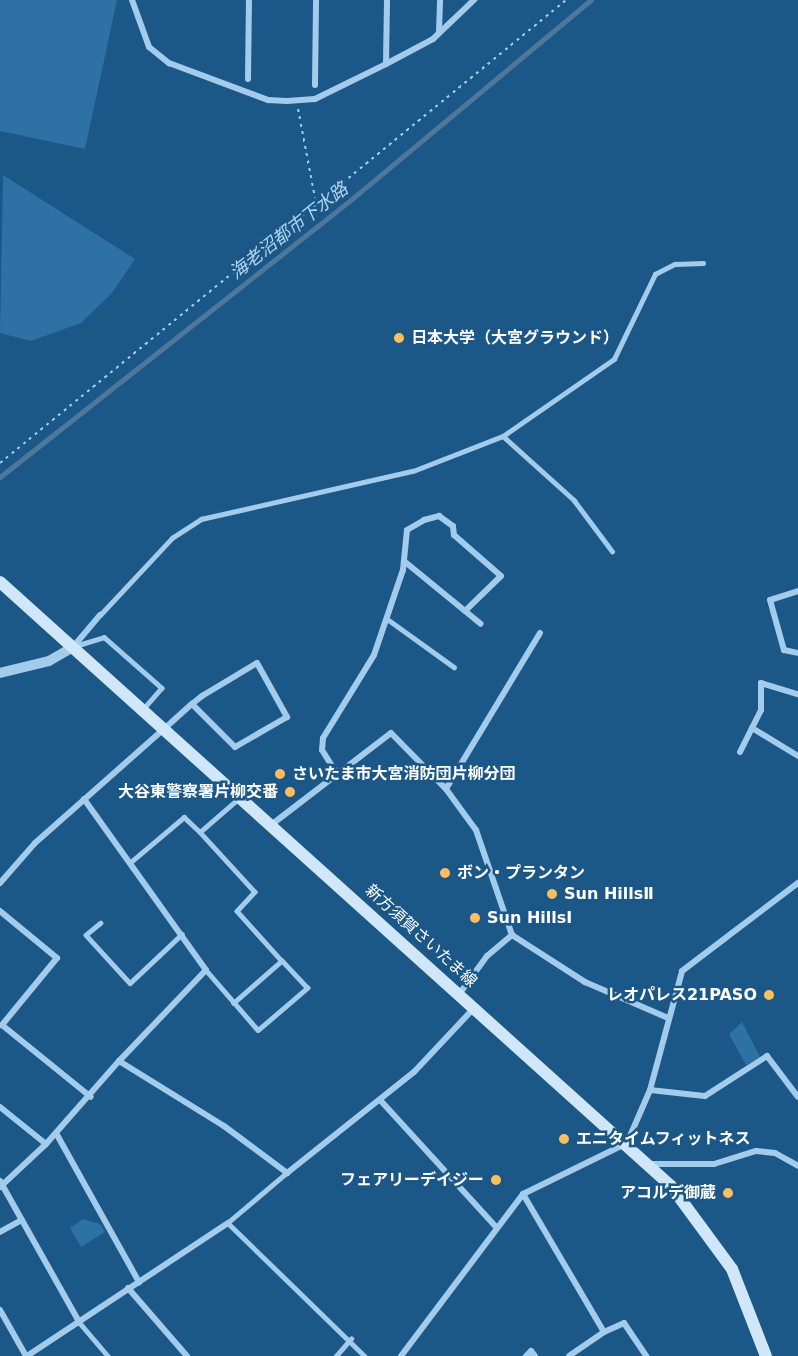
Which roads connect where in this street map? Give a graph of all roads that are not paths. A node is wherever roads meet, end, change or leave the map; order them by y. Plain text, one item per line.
1 (132, 0) edge
2 (249, 0) edge
3 (316, 0) edge
4 (387, 0) edge
5 (440, 0) edge
6 (474, 0) edge
7 (439, 31) junction
8 (386, 64) junction
9 (248, 79) dead end
10 (315, 85) dead end
11 (702, 263) dead end
12 (503, 436) junction
13 (612, 551) dead end
14 (404, 561) junction
15 (0, 582) edge
16 (798, 591) edge
17 (465, 611) junction
18 (100, 615) joint
19 (386, 618) junction
20 (481, 624) dead end
21 (540, 633) dead end
22 (73, 647) junction
23 (798, 653) edge
24 (454, 666) dead end
25 (0, 673) edge
26 (798, 694) edge
27 (192, 704) junction
28 (143, 710) junction
29 (752, 728) junction
30 (164, 729) junction
31 (740, 752) dead end
32 (798, 756) edge
33 (337, 774) junction
34 (446, 789) junction
35 (240, 797) junction
36 (84, 799) junction
37 (271, 825) junction
38 (200, 832) junction
39 (132, 861) junction
40 (0, 883) edge
41 (798, 883) edge
42 (0, 911) edge
43 (101, 923) dead end
44 (182, 934) junction
45 (513, 935) junction
46 (282, 961) junction
47 (206, 970) junction
48 (460, 993) junction
49 (234, 1003) junction
50 (476, 1007) junction
51 (666, 1017) junction
52 (1, 1024) edge
53 (119, 1061) junction
54 (650, 1090) junction
55 (91, 1096) junction
56 (798, 1097) edge
57 (381, 1101) junction
58 (0, 1107) edge
59 (56, 1133) junction
60 (627, 1143) junction
61 (46, 1144) junction
62 (649, 1164) junction
63 (798, 1166) edge
64 (287, 1173) junction
65 (1, 1184) edge
66 (523, 1194) junction
67 (22, 1220) junction
68 (228, 1223) junction
69 (496, 1227) junction
70 (0, 1232) edge
71 (139, 1282) junction
72 (128, 1288) junction
73 (0, 1310) edge
74 (79, 1322) junction
75 (604, 1332) junction
76 (351, 1339) junction
77 (27, 1356) edge
78 (108, 1356) edge
79 (186, 1356) edge
80 (336, 1356) edge
81 (365, 1356) edge
82 (401, 1356) edge
83 (526, 1356) edge
84 (535, 1356) edge
85 (569, 1356) edge
86 (646, 1356) edge
87 (766, 1356) edge

1 - 8 street
2 - 9 street
3 - 10 street
4 - 8 street
5 - 7 street
6 - 7 street
7 - 8 street
11 - 12 lane
12 - 13 lane
12 - 18 lane
14 - 17 street
14 - 17 street
14 - 19 street
15 - 22 main road, 新方須賀さいたま線
16 - 23 street
17 - 20 street
18 - 22 street
19 - 24 lane
19 - 33 street
21 - 34 street
22 - 25 street
22 - 28 main road, 新方須賀さいたま線
22 - 28 lane
26 - 29 street
27 - 27 street
27 - 30 street
28 - 30 main road, 新方須賀さいたま線
29 - 31 street
29 - 32 street
30 - 35 main road, 新方須賀さいたま線
30 - 36 street
33 - 34 street
33 - 37 street
34 - 45 street
35 - 37 main road, 新方須賀さいたま線
35 - 38 lane
36 - 39 street
36 - 40 street
37 - 48 main road, 新方須賀さいたま線
38 - 39 lane
38 - 46 lane
39 - 44 street
41 - 51 street
42 - 52 street
43 - 44 lane
44 - 47 street
45 - 48 street
45 - 51 street
46 - 49 lane
46 - 49 lane
47 - 49 lane
47 - 53 street
48 - 50 main road, 新方須賀さいたま線
50 - 57 street
50 - 60 main road, 新方須賀さいたま線
51 - 54 street
52 - 55 street
53 - 55 street
53 - 64 street
54 - 56 street
54 - 60 street
55 - 59 street
57 - 64 street
57 - 69 street
58 - 61 street
59 - 61 street
59 - 71 street
60 - 62 main road, 新方須賀さいたま線
60 - 66 street
61 - 65 street
62 - 63 street
62 - 87 main road, 新方須賀さいたま線
64 - 68 lane
65 - 67 street
66 - 69 street
66 - 75 street
67 - 70 street
67 - 74 street
68 - 71 street
68 - 76 lane
69 - 82 street
71 - 72 street
72 - 74 street
72 - 79 street
73 - 77 street
74 - 77 street
74 - 78 lane
75 - 85 street
75 - 86 street
76 - 80 lane
76 - 81 lane
83 - 84 street

